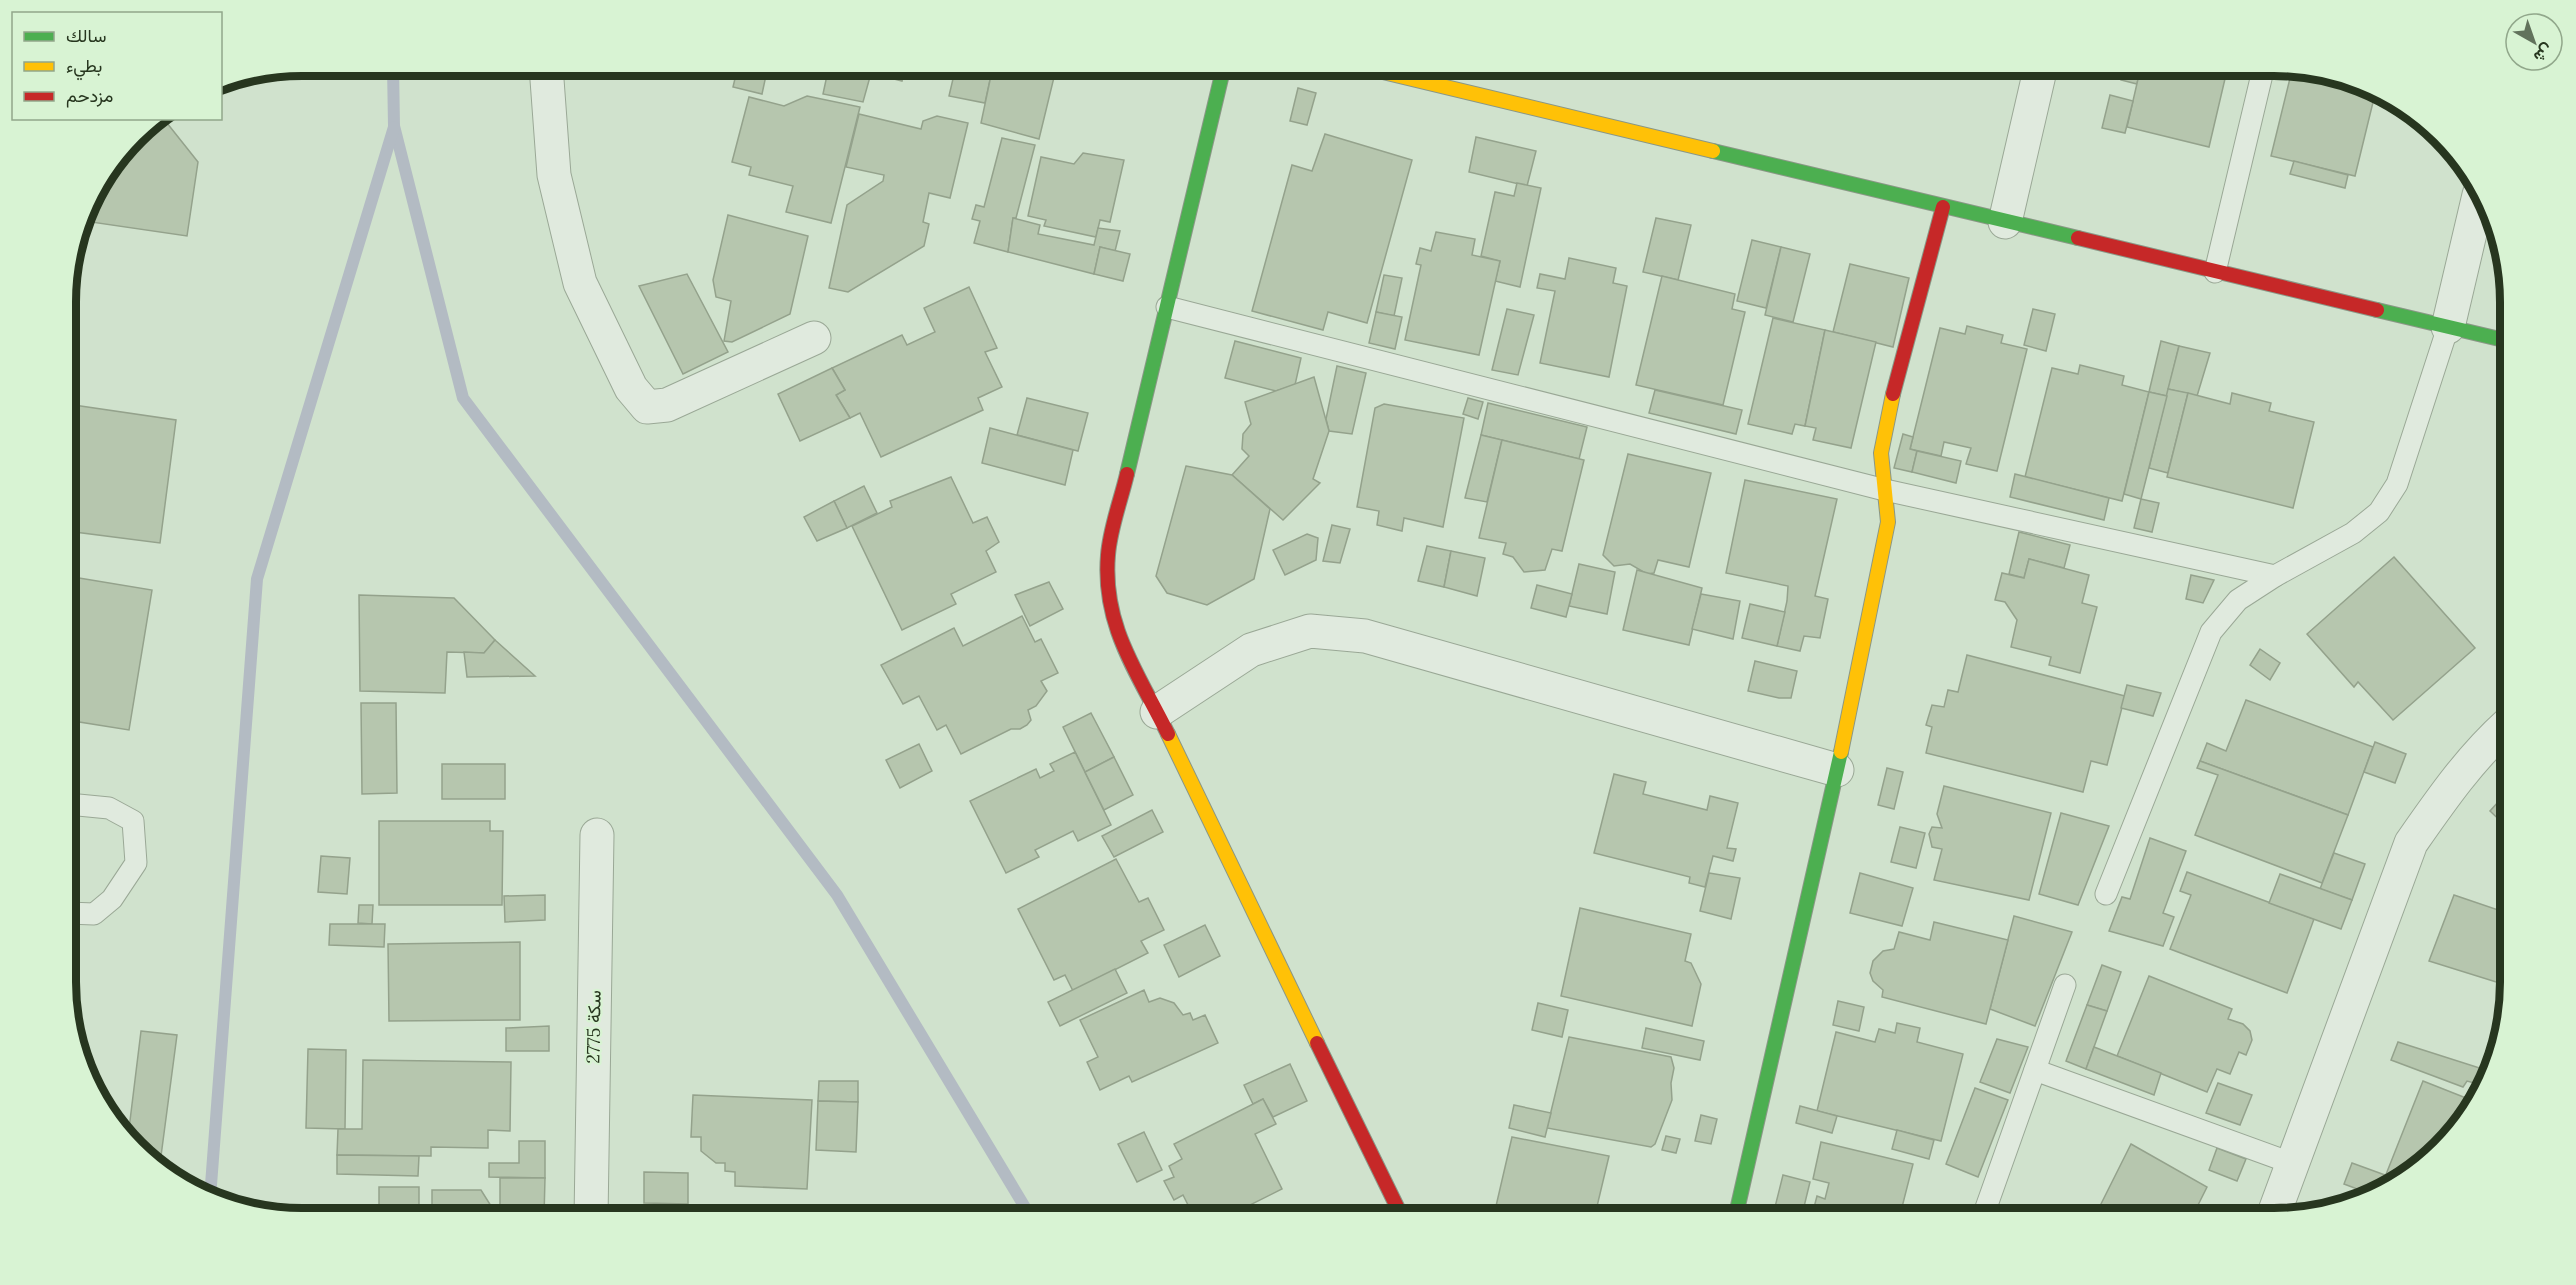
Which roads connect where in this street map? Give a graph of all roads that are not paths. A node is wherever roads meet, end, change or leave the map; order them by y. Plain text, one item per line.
1 (547, 76) edge
2 (1222, 76) edge
3 (1428, 76) edge
4 (2039, 76) edge
5 (2262, 76) edge
6 (2477, 205) edge
7 (1943, 207) junction
8 (2005, 222) junction
9 (2215, 272) junction
10 (1167, 307) junction
11 (2448, 327) junction
12 (814, 338) dead end
13 (2500, 339) edge
14 (1885, 490) junction
15 (2275, 576) junction
16 (1157, 712) junction
17 (2500, 731) edge
18 (1837, 770) junction
19 (76, 805) edge
20 (597, 835) dead end
21 (2106, 894) dead end
22 (76, 913) edge
23 (2066, 985) dead end
24 (2036, 1070) junction
25 (2291, 1163) junction
26 (591, 1208) edge
27 (1398, 1208) edge
28 (1737, 1208) edge
29 (1986, 1208) edge
30 (2275, 1208) edge

1 - 12 street
2 - 10 street
3 - 7 street
4 - 8 street
5 - 9 lane
6 - 11 street
7 - 8 street
7 - 14 street
8 - 9 street
9 - 11 street
10 - 14 lane
10 - 16 street
11 - 13 street
11 - 15 lane
14 - 15 lane
14 - 18 street
15 - 21 lane
16 - 18 street
16 - 27 street
17 - 25 street
18 - 28 street
19 - 22 lane
20 - 26 street, سكة 2775
23 - 24 lane
24 - 25 lane
24 - 29 lane
25 - 30 street

